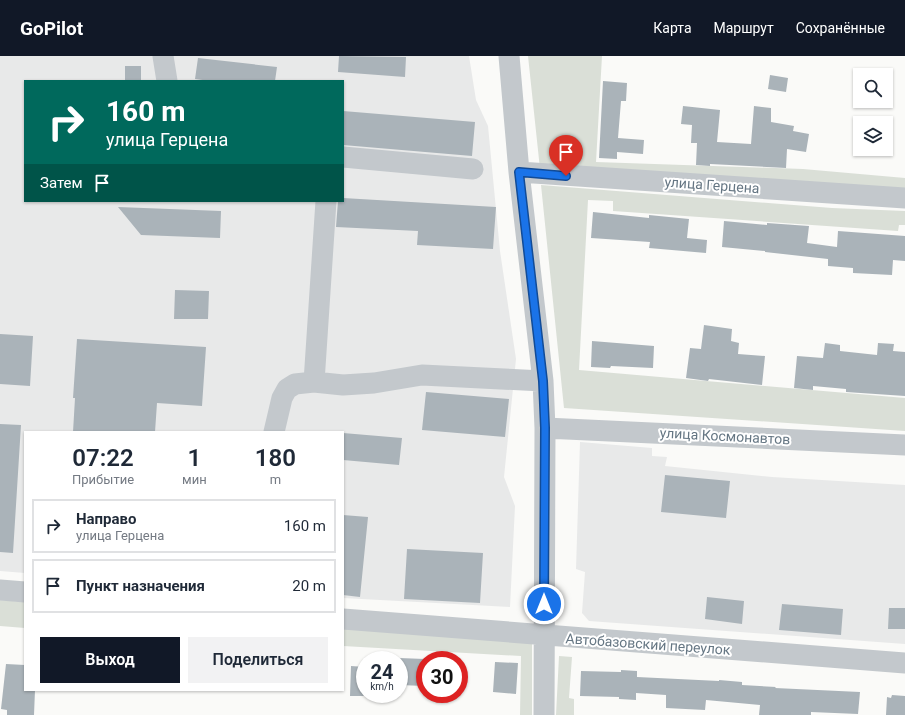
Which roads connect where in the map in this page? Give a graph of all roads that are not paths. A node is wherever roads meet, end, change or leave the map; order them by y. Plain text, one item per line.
1 (163, 56) edge
2 (509, 56) edge
3 (167, 80) edge
4 (344, 157) edge
5 (473, 169) dead end
6 (519, 172) junction
7 (905, 198) edge
8 (326, 202) edge
9 (543, 381) junction
10 (314, 382) junction
11 (545, 428) junction
12 (274, 431) edge
13 (905, 445) edge
14 (0, 590) edge
15 (24, 592) edge
16 (344, 619) edge
17 (544, 636) junction
18 (905, 663) edge
19 (544, 715) edge

1 - 3 street
2 - 6 street
4 - 5 street
6 - 7 street, улица Герцена
6 - 9 street
8 - 10 street
9 - 10 street
9 - 11 street
10 - 12 street
11 - 13 street, улица Космонавтов
11 - 17 street
14 - 15 street
16 - 17 street, Автобазовский переулок
17 - 18 street, Автобазовский переулок
17 - 19 street

